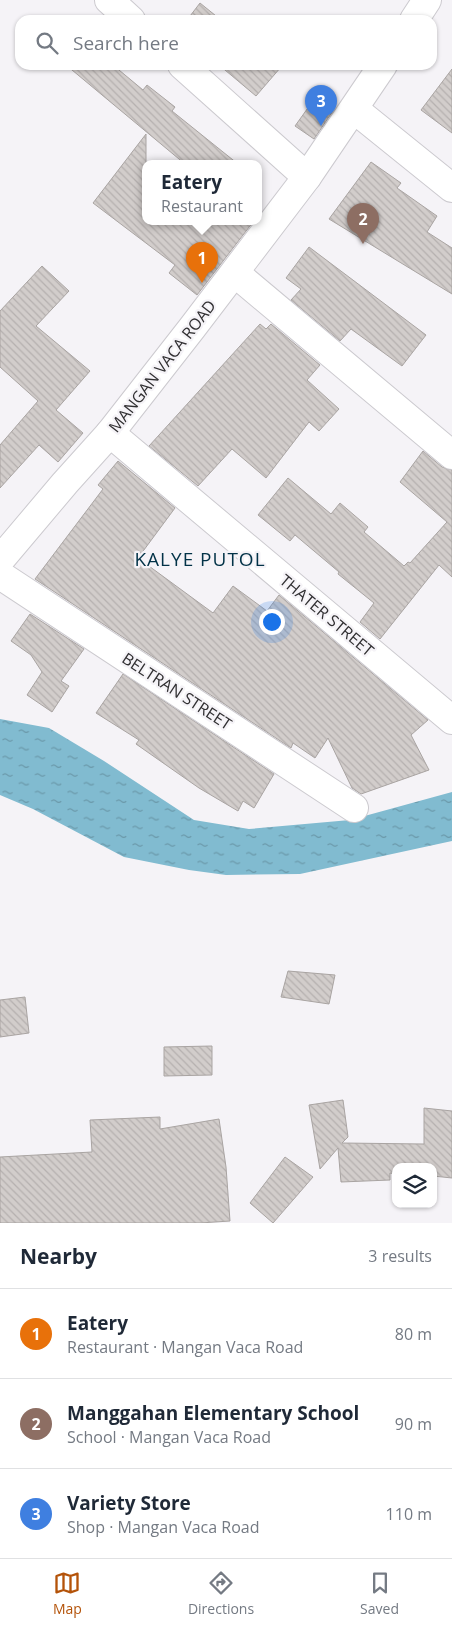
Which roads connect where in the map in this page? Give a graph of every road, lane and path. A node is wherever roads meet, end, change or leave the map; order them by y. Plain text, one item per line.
1 (108, 0) edge
2 (427, 0) edge
3 (125, 15) edge
4 (417, 15) edge
5 (188, 70) edge
6 (380, 70) edge
7 (354, 109) junction
8 (307, 177) junction
9 (452, 188) edge
10 (235, 273) junction
11 (110, 432) junction
12 (452, 455) edge
13 (0, 560) edge
14 (0, 575) edge
15 (452, 720) edge
16 (354, 808) dead end

1 - 3 street
2 - 4 street
5 - 8 street
6 - 7 street, MANGAN VACA ROAD
7 - 8 street, MANGAN VACA ROAD
7 - 9 street
8 - 10 street, MANGAN VACA ROAD
10 - 11 street, MANGAN VACA ROAD
10 - 12 street
11 - 13 street, MANGAN VACA ROAD
11 - 15 street, THATER STREET
14 - 16 street, BELTRAN STREET

